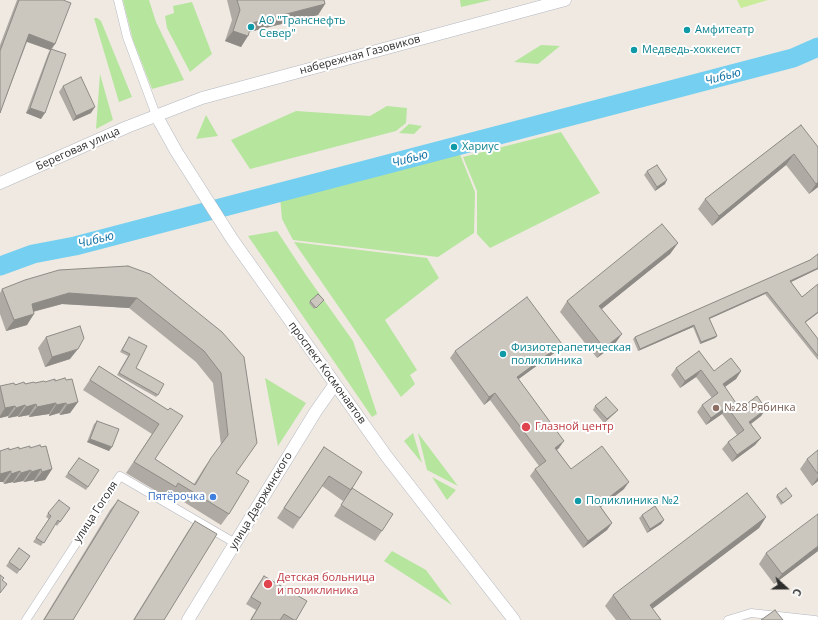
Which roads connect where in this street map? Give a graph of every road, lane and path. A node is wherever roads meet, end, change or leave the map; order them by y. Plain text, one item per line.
1 (118, 0) edge
2 (565, 0) edge
3 (156, 115) junction
4 (0, 183) edge
5 (335, 384) junction
6 (235, 543) junction
7 (26, 620) edge
8 (188, 620) edge
9 (514, 620) edge
10 (728, 620) edge
11 (815, 620) edge

1 - 3 street
2 - 3 main road, набережная Газовиков
3 - 4 main road, Береговая улица
3 - 5 main road, проспект Космонавтов
5 - 6 main road, улица Дзержинского
5 - 9 main road, проспект Космонавтов
6 - 7 street, улица Гоголя
6 - 8 main road, улица Дзержинского
10 - 11 street

